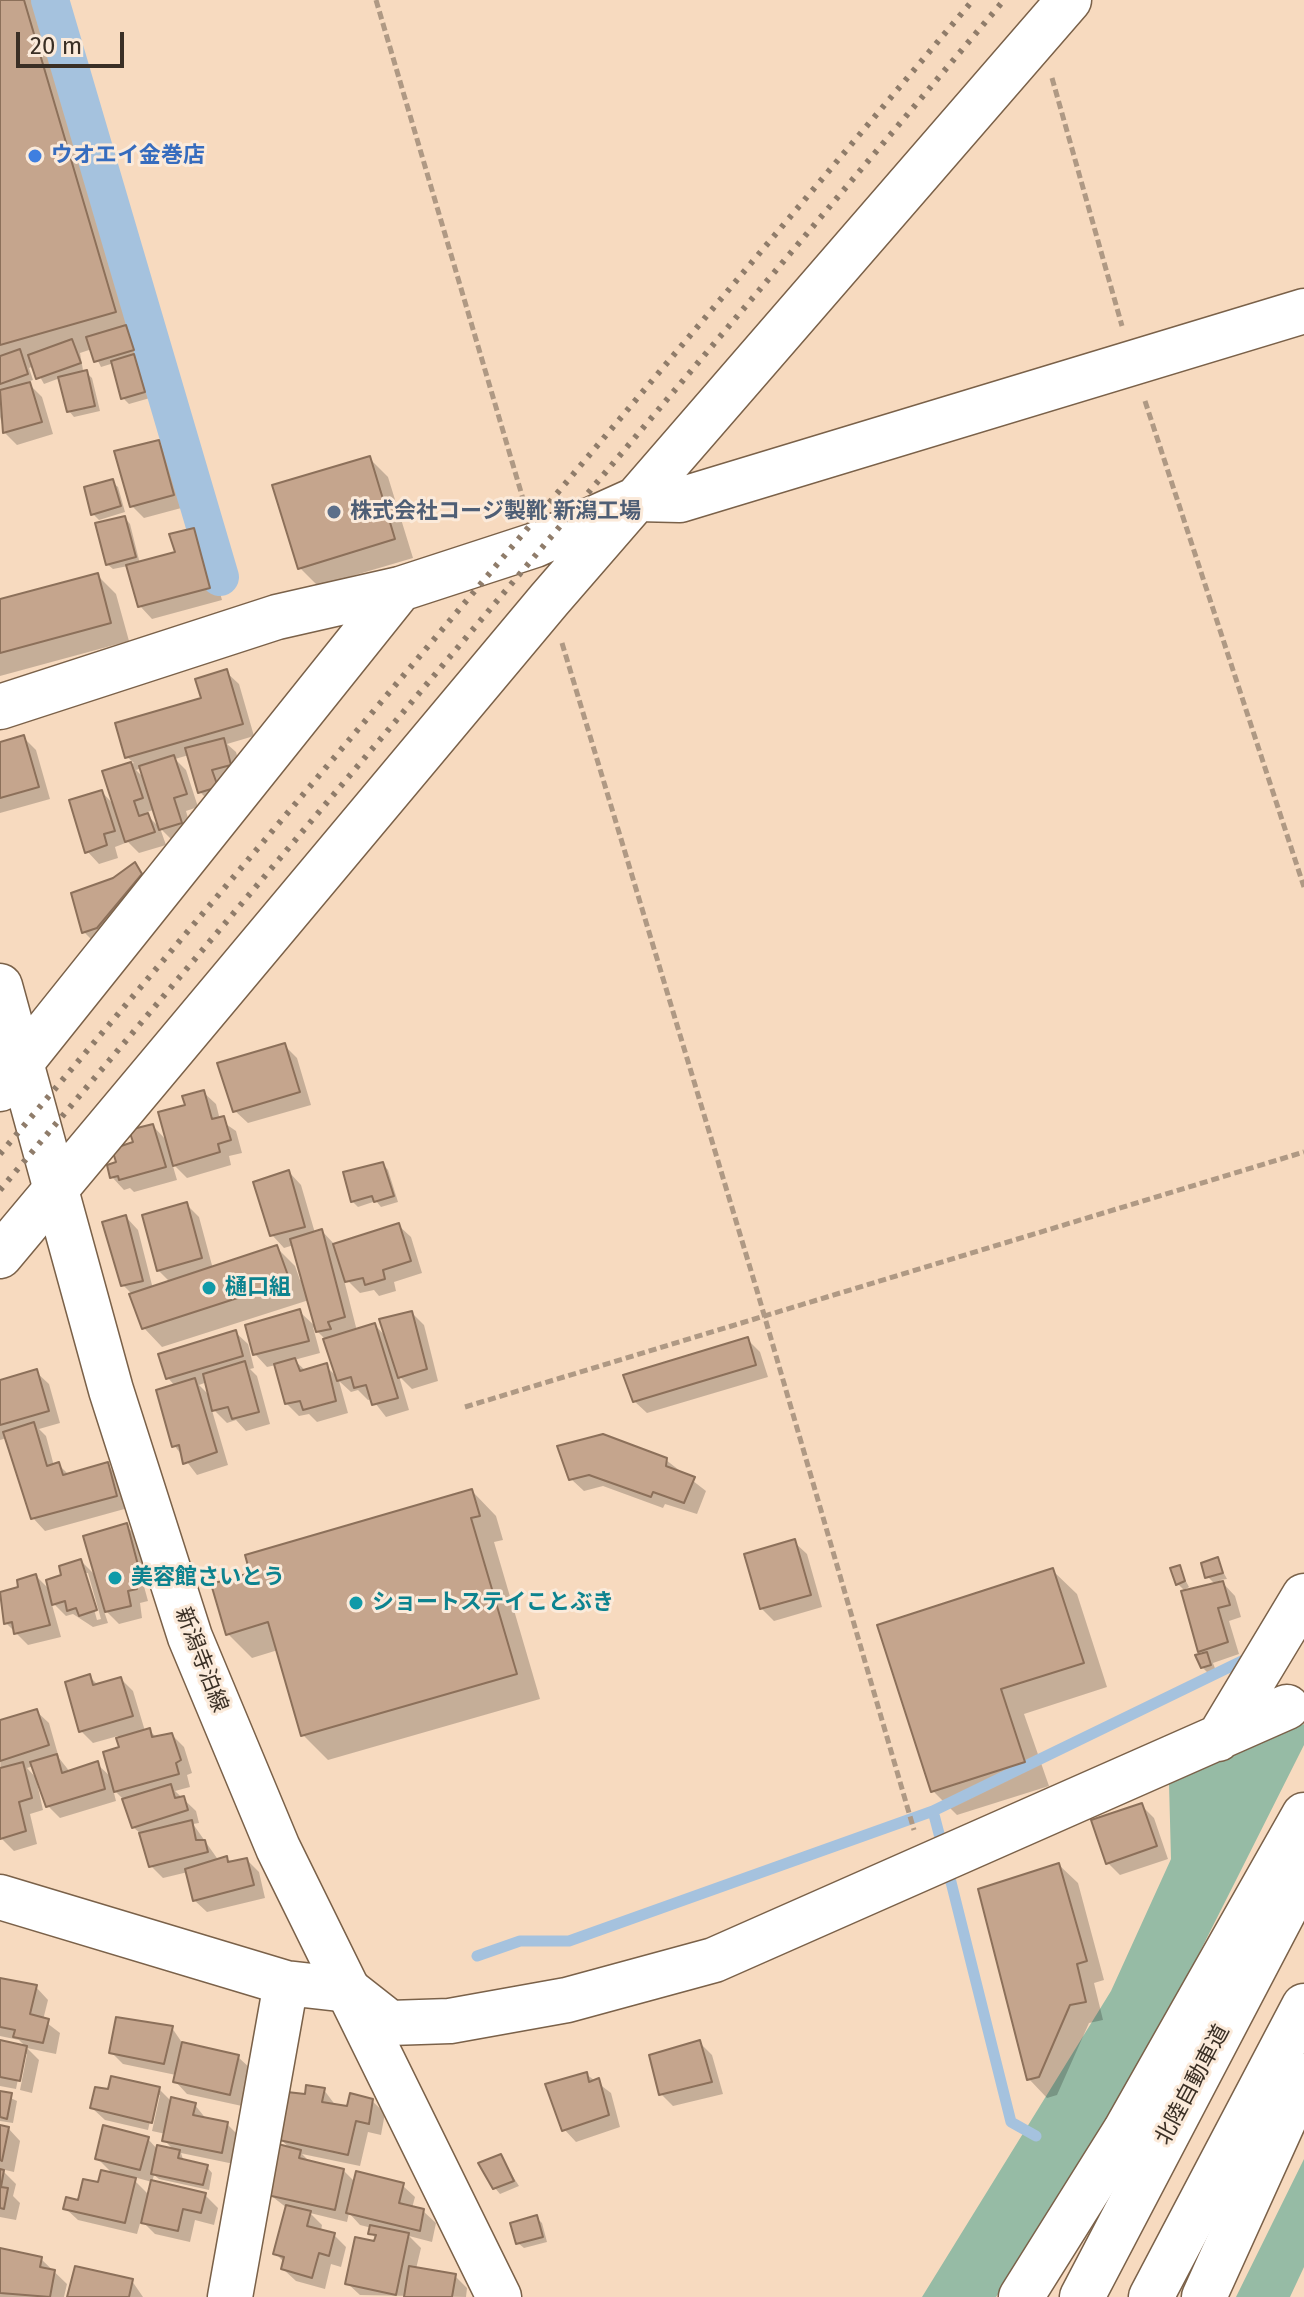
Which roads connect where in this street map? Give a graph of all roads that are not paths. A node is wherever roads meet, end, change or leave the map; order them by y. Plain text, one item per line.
1 (1069, 0) edge
2 (1304, 311) edge
3 (637, 499) junction
4 (400, 589) junction
5 (0, 707) edge
6 (0, 986) edge
7 (11, 1076) edge
8 (56, 1189) junction
9 (0, 1256) edge
10 (1304, 1596) edge
11 (1287, 1707) dead end
12 (1218, 1739) junction
13 (1304, 1815) edge
14 (1304, 1873) edge
15 (0, 1897) edge
16 (286, 1983) junction
17 (348, 1990) junction
18 (1304, 2006) edge
19 (1304, 2076) edge
20 (230, 2297) edge
21 (499, 2297) edge
22 (1021, 2297) edge
23 (1082, 2297) edge
24 (1151, 2297) edge
25 (1204, 2297) edge

1 - 3 main road
2 - 3 main road
3 - 4 main road
3 - 8 main road
4 - 5 main road
4 - 7 main road
6 - 7 main road, 新潟寺泊線
7 - 8 main road, 新潟寺泊線
8 - 9 main road
8 - 17 main road, 新潟寺泊線
10 - 12 main road
11 - 12 main road
12 - 17 main road
13 - 22 main road
14 - 23 main road, 北陸自動車道
15 - 16 main road
16 - 17 main road
16 - 20 main road
17 - 21 main road, 新潟寺泊線
18 - 24 main road
19 - 25 main road

